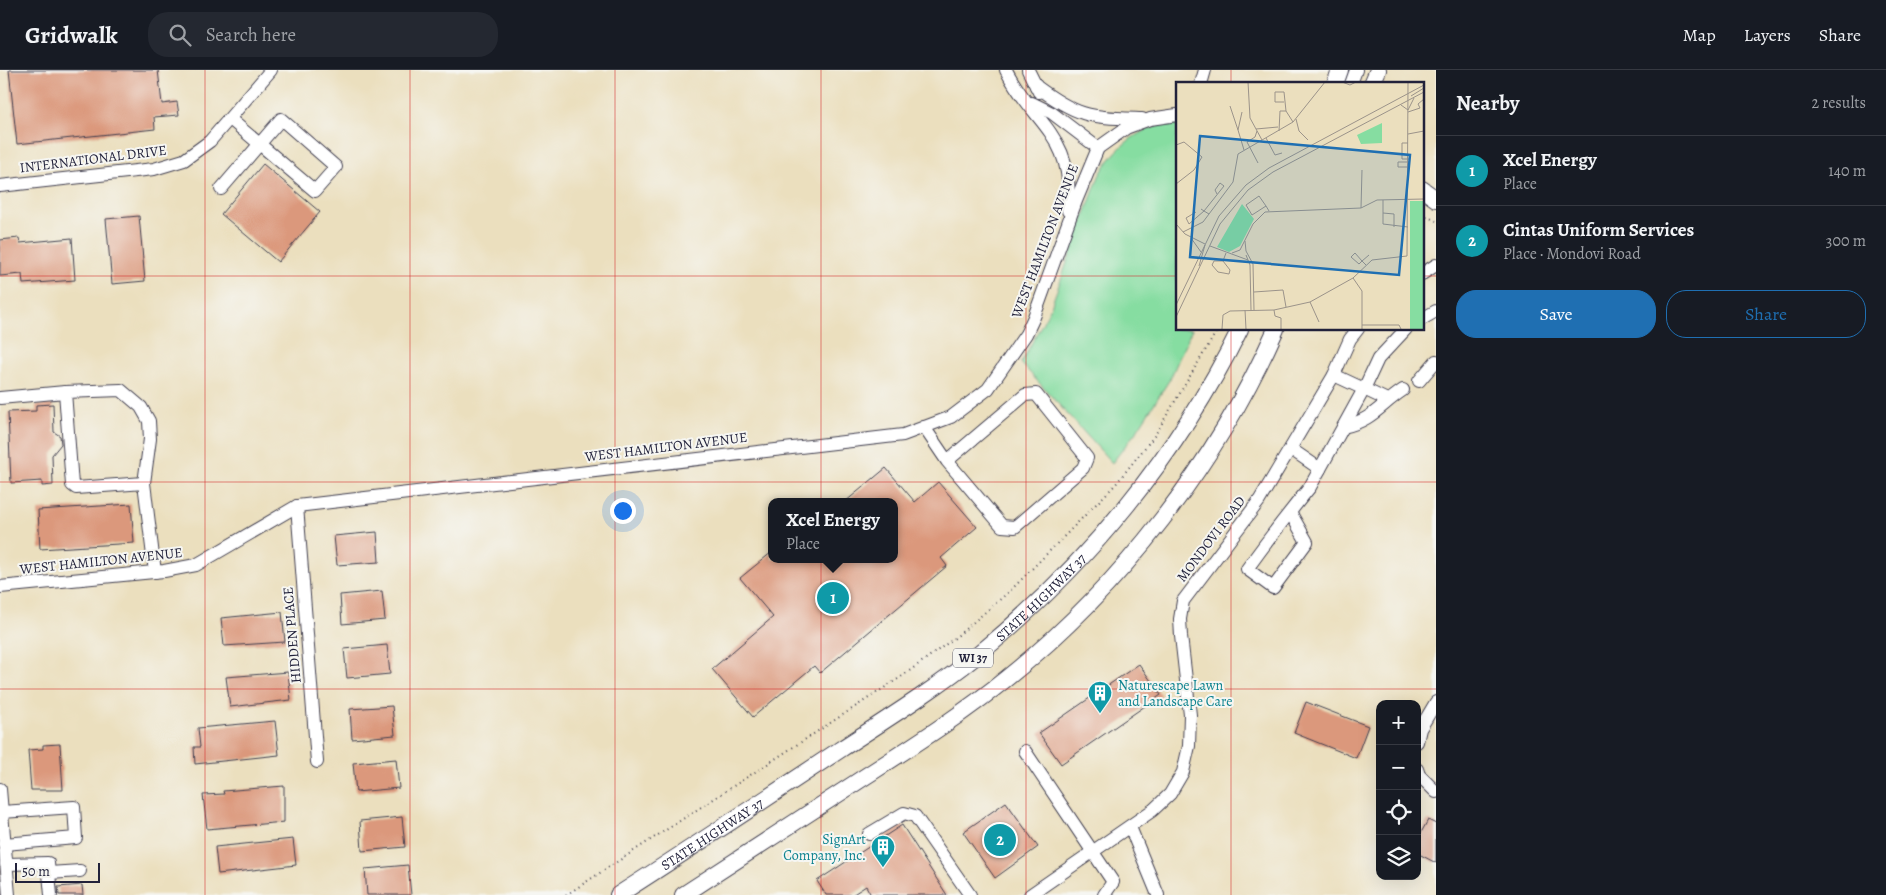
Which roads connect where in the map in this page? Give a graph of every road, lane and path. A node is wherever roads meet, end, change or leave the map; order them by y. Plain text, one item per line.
1 (271, 70) edge
2 (1006, 70) edge
3 (1028, 70) edge
4 (1340, 70) edge
5 (1356, 70) edge
6 (1378, 70) edge
7 (1336, 82) edge
8 (1352, 82) edge
9 (1373, 82) edge
10 (1036, 86) junction
11 (1027, 101) junction
12 (1052, 113) junction
13 (1176, 115) edge
14 (230, 119) junction
15 (1150, 119) junction
16 (258, 145) junction
17 (1098, 148) junction
18 (0, 186) edge
19 (221, 189) dead end
20 (1424, 190) edge
21 (1436, 199) edge
22 (1424, 215) edge
23 (1436, 221) edge
24 (1067, 225) junction
25 (1436, 266) edge
26 (1424, 273) edge
27 (1436, 311) edge
28 (1424, 318) edge
29 (1217, 330) edge
30 (1239, 330) edge
31 (1357, 330) edge
32 (1405, 330) edge
33 (1274, 331) edge
34 (1436, 361) edge
35 (1334, 375) junction
36 (1419, 381) dead end
37 (1364, 390) junction
38 (1403, 390) dead end
39 (65, 392) junction
40 (0, 398) edge
41 (1387, 400) junction
42 (924, 427) junction
43 (1343, 427) junction
44 (1291, 449) junction
45 (947, 461) junction
46 (1320, 469) junction
47 (144, 483) junction
48 (297, 506) junction
49 (1290, 512) junction
50 (155, 572) junction
51 (0, 587) edge
52 (1436, 702) edge
53 (1421, 727) edge
54 (1026, 751) dead end
55 (317, 762) dead end
56 (1421, 778) edge
57 (0, 789) edge
58 (1436, 792) edge
59 (2, 812) junction
60 (1130, 827) junction
61 (869, 834) dead end
62 (4, 844) junction
63 (1093, 850) junction
64 (6, 864) junction
65 (80, 871) dead end
66 (49, 873) junction
67 (9, 895) edge
68 (51, 895) edge
69 (566, 895) edge
70 (618, 895) edge
71 (683, 895) edge
72 (970, 895) edge
73 (1030, 895) edge
74 (1104, 895) edge
75 (1158, 895) edge

1 - 14 street, INTERNATIONAL DRIVE
2 - 11 street
3 - 10 street
4 - 7 main road
5 - 8 street
6 - 9 main road
10 - 12 street
10 - 15 street
11 - 12 street
11 - 24 street
12 - 17 street
13 - 15 street
14 - 16 street
14 - 18 street, INTERNATIONAL DRIVE
15 - 17 street
16 - 16 street
16 - 19 street
17 - 24 street, WEST HAMILTON AVENUE
20 - 21 main road
22 - 23 path
24 - 42 street, WEST HAMILTON AVENUE
25 - 26 street
27 - 28 street
29 - 69 path
30 - 70 main road, STATE HIGHWAY 37 / WI 37
31 - 35 street, MONDOVI ROAD
32 - 37 street
33 - 71 main road, WI 37
34 - 36 street
35 - 37 street
35 - 44 street, MONDOVI ROAD
37 - 41 street
37 - 43 street
38 - 41 street
39 - 40 street
39 - 47 street
39 - 47 street
41 - 43 street
42 - 45 street
42 - 48 street, WEST HAMILTON AVENUE
43 - 46 street
44 - 46 street
44 - 60 street, MONDOVI ROAD
45 - 45 street
46 - 49 street
47 - 50 street
48 - 50 street, WEST HAMILTON AVENUE
48 - 55 street, HIDDEN PLACE
49 - 49 street
50 - 51 street, WEST HAMILTON AVENUE
52 - 53 street
54 - 63 street
56 - 58 street
57 - 59 street
59 - 62 street
59 - 62 street
60 - 63 street, MONDOVI ROAD
60 - 75 street
61 - 72 street
62 - 64 street
63 - 73 street, MONDOVI ROAD
63 - 74 street
64 - 66 street
64 - 67 street
65 - 66 street
66 - 68 street

